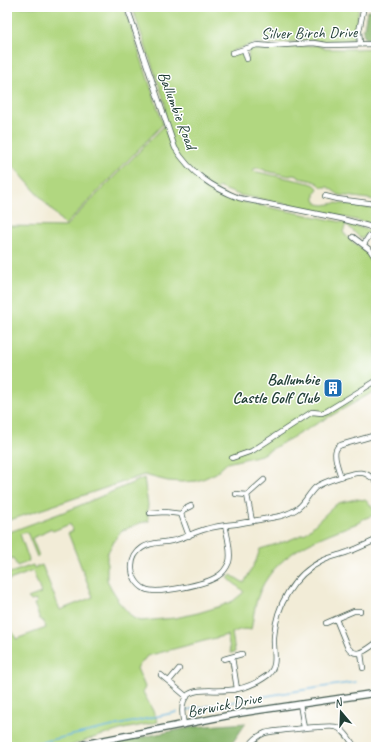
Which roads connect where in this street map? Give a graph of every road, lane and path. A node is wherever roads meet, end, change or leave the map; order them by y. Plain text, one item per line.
1 (127, 7) edge
2 (363, 7) edge
3 (360, 44) junction
4 (376, 44) edge
5 (244, 49) junction
6 (232, 53) dead end
7 (247, 59) dead end
8 (325, 196) dead end
9 (376, 204) edge
10 (376, 231) edge
11 (369, 236) dead end
12 (353, 237) dead end
13 (364, 244) junction
14 (376, 259) edge
15 (376, 381) edge
16 (376, 435) edge
17 (232, 458) dead end
18 (341, 477) junction
19 (264, 480) dead end
20 (376, 481) edge
21 (236, 494) dead end
22 (247, 495) junction
23 (191, 506) dead end
24 (150, 513) dead end
25 (181, 514) junction
26 (252, 521) junction
27 (225, 526) junction
28 (189, 536) junction
29 (376, 540) edge
30 (360, 611) dead end
31 (336, 619) junction
32 (326, 623) dead end
33 (376, 643) edge
34 (361, 653) junction
35 (242, 654) dead end
36 (232, 657) junction
37 (224, 660) dead end
38 (363, 668) dead end
39 (179, 669) dead end
40 (161, 674) dead end
41 (168, 681) junction
42 (237, 689) junction
43 (376, 693) edge
44 (187, 697) junction
45 (300, 704) junction
46 (184, 725) junction
47 (304, 728) junction
48 (78, 747) edge
49 (248, 747) edge
50 (355, 747) edge

1 - 10 street, Ballumbie Road
2 - 3 street
3 - 4 street, Silver Birch Drive
3 - 5 street, Silver Birch Drive
5 - 6 street, Silver Birch Drive
5 - 7 street, Silver Birch Drive
8 - 9 street
11 - 13 street
12 - 13 street
13 - 14 street
15 - 17 street
16 - 18 street
18 - 20 street
18 - 26 street
19 - 22 street
21 - 22 street
22 - 26 street
23 - 25 street
24 - 25 street
25 - 28 street
26 - 27 street
27 - 28 street
27 - 28 street
29 - 42 street
30 - 31 street
31 - 32 street
31 - 34 street
33 - 34 street
34 - 38 street
35 - 36 street
36 - 37 street
36 - 42 street
39 - 41 street
40 - 41 street
41 - 44 street
42 - 44 street
43 - 45 street, Berwick Drive
44 - 46 street
45 - 46 street, Berwick Drive
45 - 47 street
46 - 48 street, Berwick Drive
47 - 49 street
47 - 50 street

